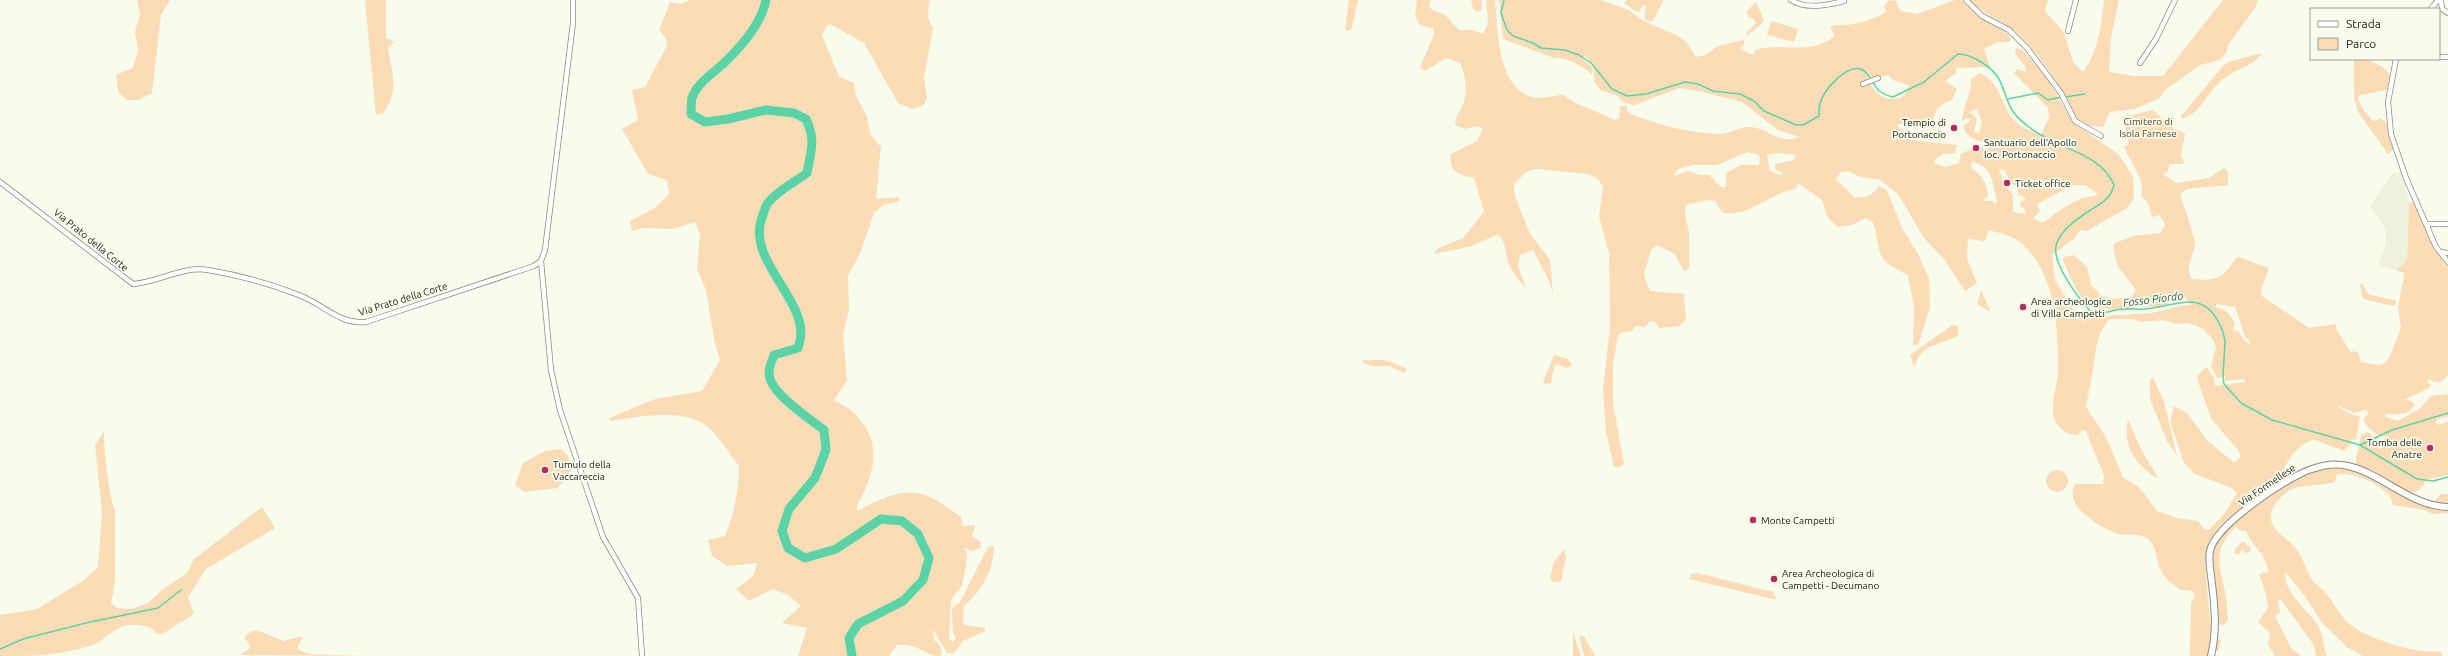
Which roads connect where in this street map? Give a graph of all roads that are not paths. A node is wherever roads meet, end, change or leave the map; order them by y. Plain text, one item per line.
1 (573, 0) edge
2 (1791, 0) edge
3 (1966, 0) edge
4 (2076, 0) edge
5 (2175, 0) edge
6 (2440, 0) edge
7 (1844, 1) edge
8 (2432, 8) edge
9 (2448, 13) edge
10 (2068, 31) dead end
11 (2396, 60) edge
12 (2140, 63) dead end
13 (1876, 78) dead end
14 (1866, 83) dead end
15 (2100, 136) dead end
16 (0, 182) edge
17 (2426, 224) junction
18 (2448, 224) edge
19 (2440, 252) junction
20 (2448, 253) edge
21 (541, 261) junction
22 (2448, 262) edge
23 (2448, 507) edge
24 (642, 656) edge
25 (2211, 656) edge

1 - 21 street
2 - 7 street
3 - 15 street
4 - 10 street
5 - 12 street
6 - 8 street
6 - 9 street
11 - 17 street
13 - 14 street
16 - 21 street, Via Prato della Corte
17 - 18 street
17 - 19 street
19 - 20 street
19 - 22 street
21 - 24 street
23 - 25 street, Via Formellese

